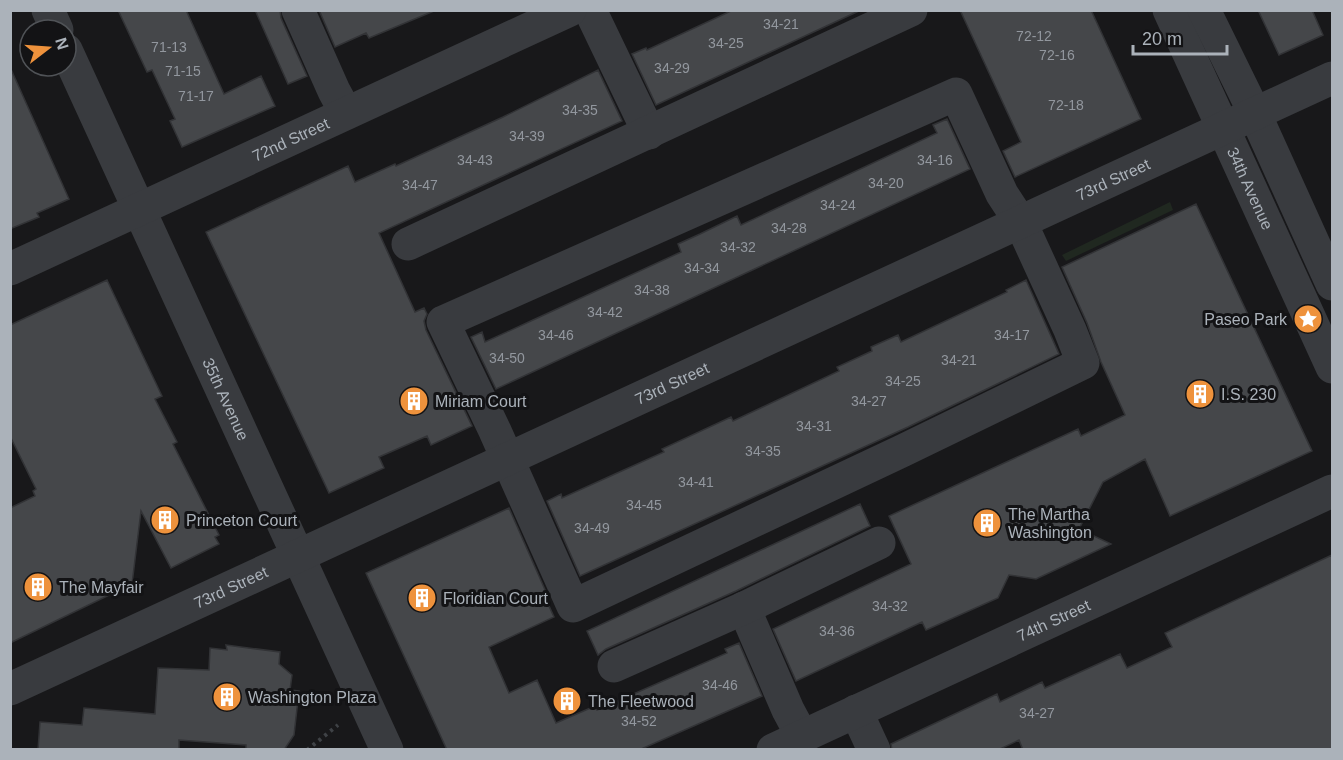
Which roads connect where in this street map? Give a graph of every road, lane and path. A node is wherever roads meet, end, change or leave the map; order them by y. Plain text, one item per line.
1 (298, 10) edge
2 (570, 10) edge
3 (590, 10) edge
4 (911, 10) edge
5 (1169, 10) edge
6 (1204, 10) edge
7 (78, 76) edge
8 (1332, 78) edge
9 (346, 113) junction
10 (1255, 114) junction
11 (1223, 128) junction
12 (649, 133) junction
13 (139, 209) junction
14 (1021, 223) junction
15 (408, 244) dead end
16 (10, 270) edge
17 (1332, 284) edge
18 (1332, 367) edge
19 (507, 460) junction
20 (1332, 491) edge
21 (879, 543) dead end
22 (298, 556) junction
23 (744, 608) junction
24 (614, 666) dead end
25 (10, 689) edge
26 (856, 711) junction
27 (338, 725) dead end
28 (787, 743) edge
29 (307, 750) edge
30 (387, 750) edge
31 (874, 750) edge

1 - 9 street
2 - 9 street, 72nd Street
3 - 12 street
4 - 12 street
5 - 11 street, 34th Avenue
6 - 10 street, 34th Avenue
7 - 13 street, 35th Avenue
8 - 10 street, 73rd Street
9 - 13 street, 72nd Street
10 - 11 street, 73rd Street
10 - 17 street, 34th Avenue
11 - 14 street, 73rd Street
11 - 18 street, 34th Avenue
12 - 15 street
13 - 16 street, 72nd Street
13 - 22 street, 35th Avenue
14 - 19 street, 73rd Street
14 - 19 street
14 - 19 street
19 - 22 street, 73rd Street
20 - 26 street, 74th Street
21 - 23 street
22 - 25 street, 73rd Street
22 - 30 street, 35th Avenue
23 - 24 street
23 - 28 street
26 - 28 street, 74th Street
26 - 31 street
27 - 29 path

